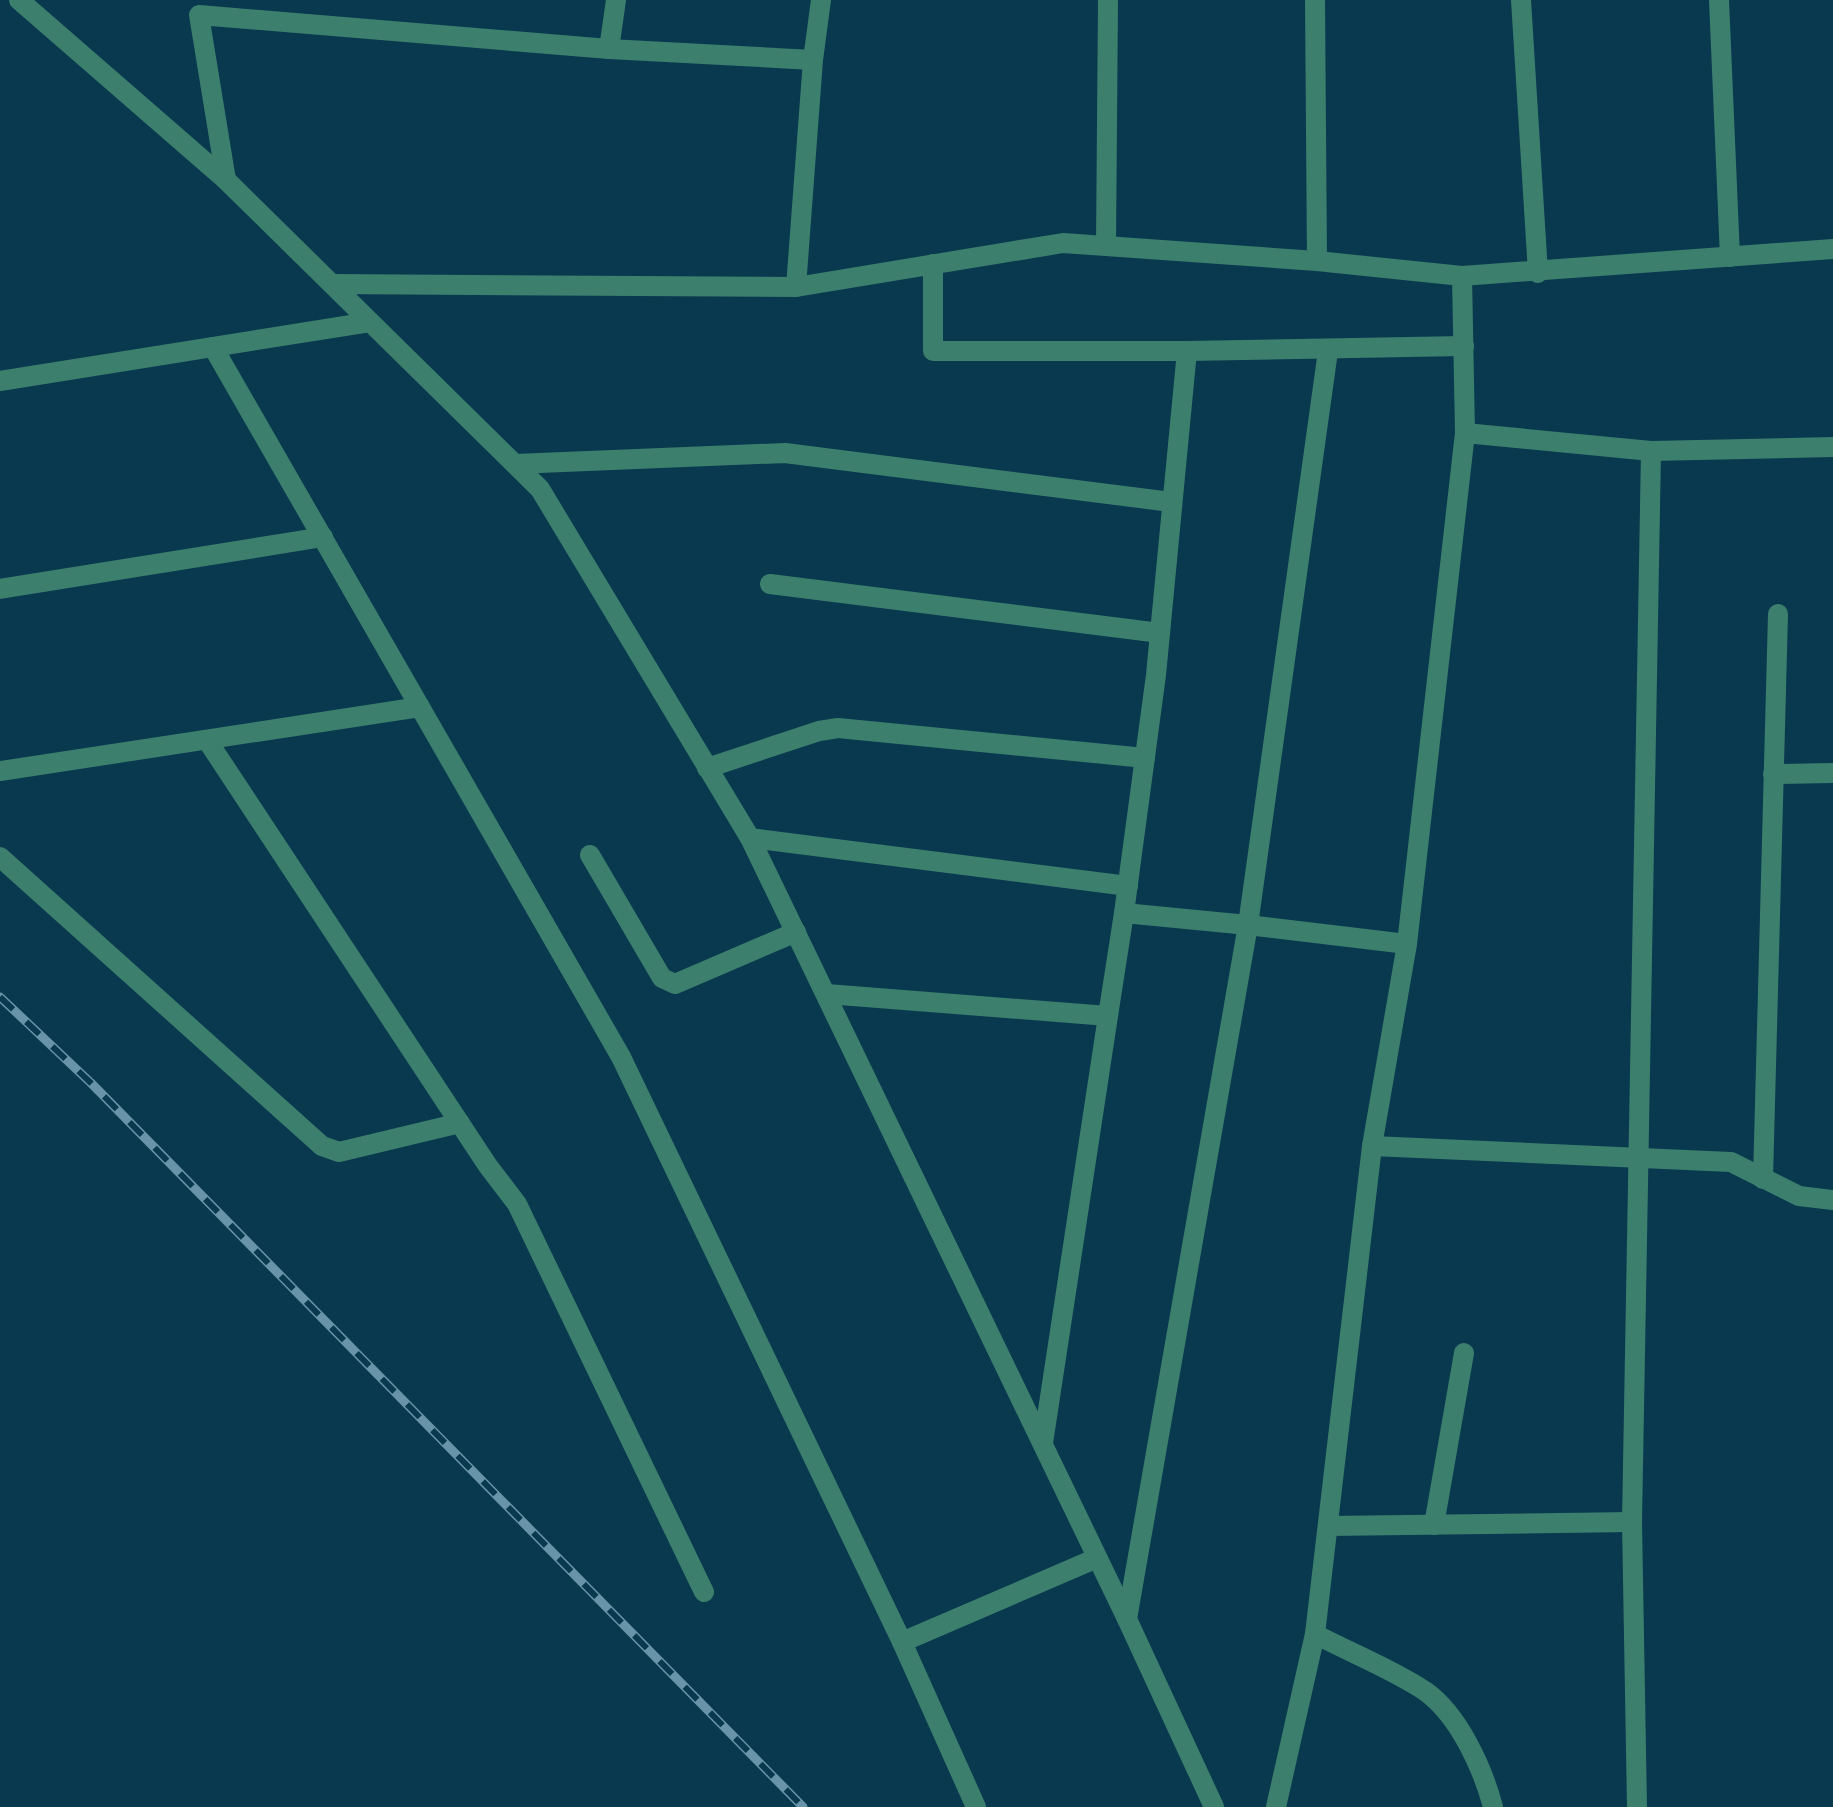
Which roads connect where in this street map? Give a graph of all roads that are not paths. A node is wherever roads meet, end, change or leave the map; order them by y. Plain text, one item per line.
1 (19, 0) edge
2 (616, 0) edge
3 (821, 0) edge
4 (1108, 0) edge
5 (1315, 0) edge
6 (1521, 0) edge
7 (1719, 0) edge
8 (199, 8) edge
9 (609, 49) junction
10 (813, 60) junction
11 (226, 180) junction
12 (1106, 245) junction
13 (1833, 249) edge
14 (1730, 257) junction
15 (1317, 261) junction
16 (933, 264) junction
17 (1538, 273) junction
18 (1462, 276) junction
19 (332, 284) junction
20 (796, 287) junction
21 (370, 322) junction
22 (1464, 346) junction
23 (213, 347) junction
24 (1187, 351) junction
25 (1328, 351) junction
26 (0, 381) edge
27 (1465, 433) junction
28 (1833, 447) edge
29 (1651, 451) junction
30 (515, 464) junction
31 (1171, 502) junction
32 (323, 537) junction
33 (770, 584) dead end
34 (0, 589) edge
35 (1778, 614) dead end
36 (1160, 633) junction
37 (420, 707) junction
38 (207, 740) junction
39 (1145, 758) junction
40 (707, 768) junction
41 (0, 771) edge
42 (1833, 773) edge
43 (1773, 774) junction
44 (750, 838) junction
45 (590, 855) dead end
46 (0, 857) edge
47 (1128, 886) junction
48 (1124, 913) junction
49 (1248, 925) junction
50 (796, 932) junction
51 (1407, 944) junction
52 (827, 994) junction
53 (1108, 1016) junction
54 (460, 1123) junction
55 (1372, 1146) junction
56 (1641, 1158) junction
57 (1763, 1179) junction
58 (1833, 1200) edge
59 (1464, 1353) dead end
60 (1043, 1444) junction
61 (1632, 1522) junction
62 (1434, 1525) junction
63 (1328, 1526) junction
64 (1097, 1558) junction
65 (704, 1592) dead end
66 (1127, 1619) junction
67 (1315, 1634) junction
68 (902, 1642) junction
69 (1634, 1806) edge
70 (976, 1807) edge
71 (1214, 1807) edge
72 (1276, 1807) edge
73 (1493, 1807) edge

1 - 11 street
2 - 9 street
3 - 10 street
4 - 12 street
5 - 15 street
6 - 17 street
7 - 14 street
8 - 9 street
8 - 11 street
9 - 10 street
10 - 20 street
11 - 19 street
12 - 15 street
12 - 16 street
13 - 14 street
14 - 17 street
15 - 18 street
16 - 20 street
16 - 24 street
17 - 18 street
18 - 22 street
19 - 20 street
19 - 21 street
21 - 23 street
21 - 30 street
22 - 25 street
22 - 27 street
23 - 26 street
23 - 32 street
24 - 25 street
24 - 31 street
25 - 49 street
27 - 29 street
27 - 51 street
28 - 29 street
29 - 56 street
30 - 31 street
30 - 40 street
31 - 36 street
32 - 34 street
32 - 37 street
33 - 36 street
35 - 43 street
36 - 39 street
37 - 38 street
37 - 68 street
38 - 41 street
38 - 54 street
39 - 40 street
39 - 47 street
40 - 44 street
42 - 43 street
43 - 57 street
44 - 47 street
44 - 50 street
45 - 50 street
46 - 54 street
47 - 48 street
48 - 49 street
48 - 53 street
49 - 51 street
49 - 66 street
50 - 52 street
51 - 55 street
52 - 53 street
52 - 60 street
53 - 60 street
54 - 65 street
55 - 56 street
55 - 63 street
56 - 57 street
56 - 61 street
57 - 58 street
59 - 62 street
60 - 64 street
61 - 62 street
61 - 69 street
62 - 63 street
63 - 67 street
64 - 66 street
64 - 68 street
66 - 71 street
67 - 72 street
67 - 73 street
68 - 70 street

